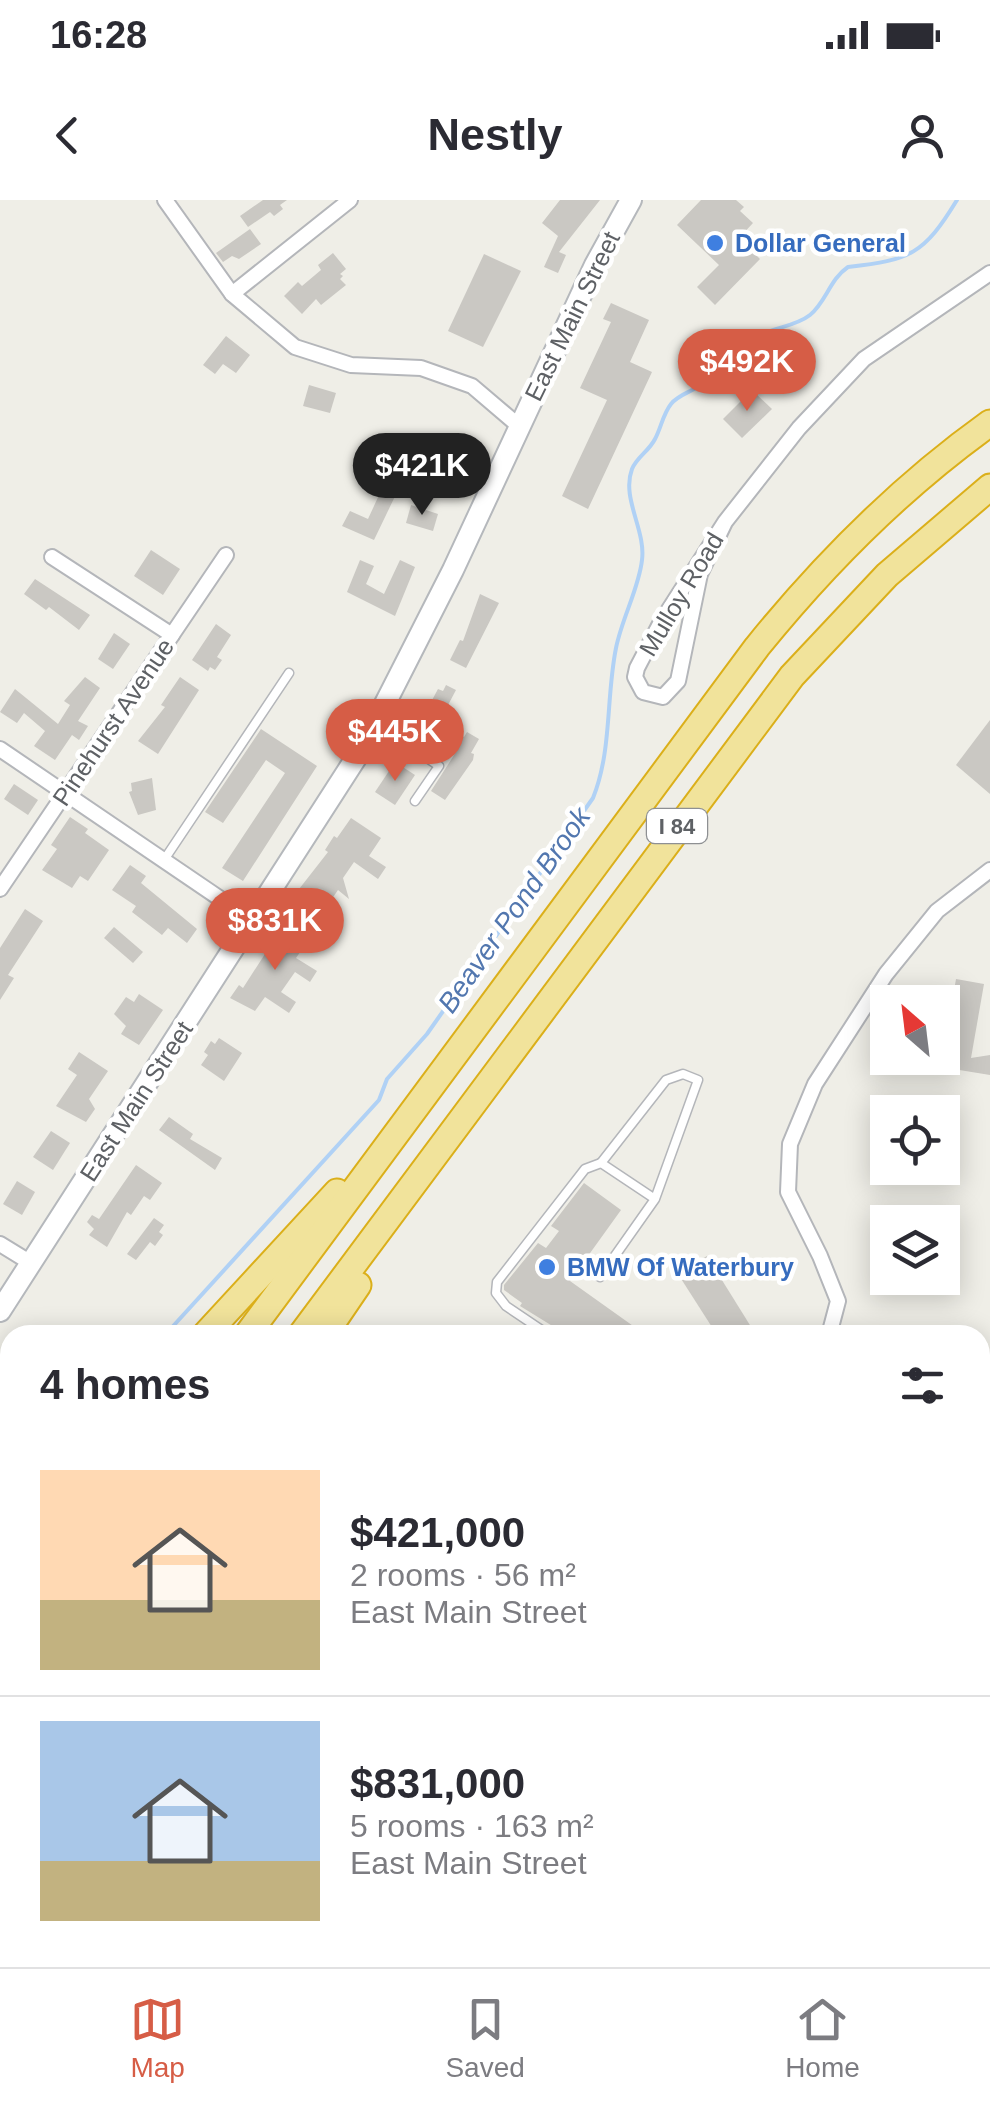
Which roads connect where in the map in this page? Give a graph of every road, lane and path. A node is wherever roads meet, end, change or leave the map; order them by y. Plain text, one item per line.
1 (164, 200) edge
2 (350, 200) edge
3 (632, 200) edge
4 (990, 272) edge
5 (232, 294) junction
6 (990, 422) edge
7 (519, 426) junction
8 (990, 487) edge
9 (725, 522) junction
10 (226, 555) dead end
11 (52, 557) dead end
12 (172, 635) junction
13 (290, 673) dead end
14 (376, 723) junction
15 (0, 749) edge
16 (64, 794) junction
17 (415, 801) dead end
18 (164, 860) junction
19 (990, 870) edge
20 (0, 888) edge
21 (253, 921) junction
22 (602, 1164) junction
23 (367, 1173) junction
24 (402, 1198) junction
25 (656, 1199) junction
26 (0, 1244) edge
27 (30, 1264) junction
28 (600, 1277) dead end
29 (0, 1312) edge
30 (214, 1325) edge
31 (254, 1325) edge
32 (308, 1325) edge
33 (331, 1325) edge
34 (534, 1325) edge
35 (832, 1325) edge

1 - 5 street
2 - 5 street
3 - 7 main road, East Main Street
4 - 9 street, Mulloy Road
5 - 7 street
6 - 23 highway, I 84
7 - 14 main road, East Main Street
8 - 24 highway, I 84
9 - 9 street, Mulloy Road
10 - 12 street, Pinehurst Avenue
11 - 12 street
12 - 16 street, Pinehurst Avenue
13 - 18 lane
14 - 17 lane
14 - 21 main road, East Main Street
15 - 16 street
16 - 18 street
16 - 20 street, Pinehurst Avenue
18 - 21 street
19 - 35 street
21 - 27 main road, East Main Street
22 - 25 lane
22 - 25 lane
22 - 34 lane
23 - 30 highway
23 - 31 highway, I 84
24 - 32 highway, I 84
24 - 33 highway
25 - 28 lane
26 - 27 street
27 - 29 main road, East Main Street

